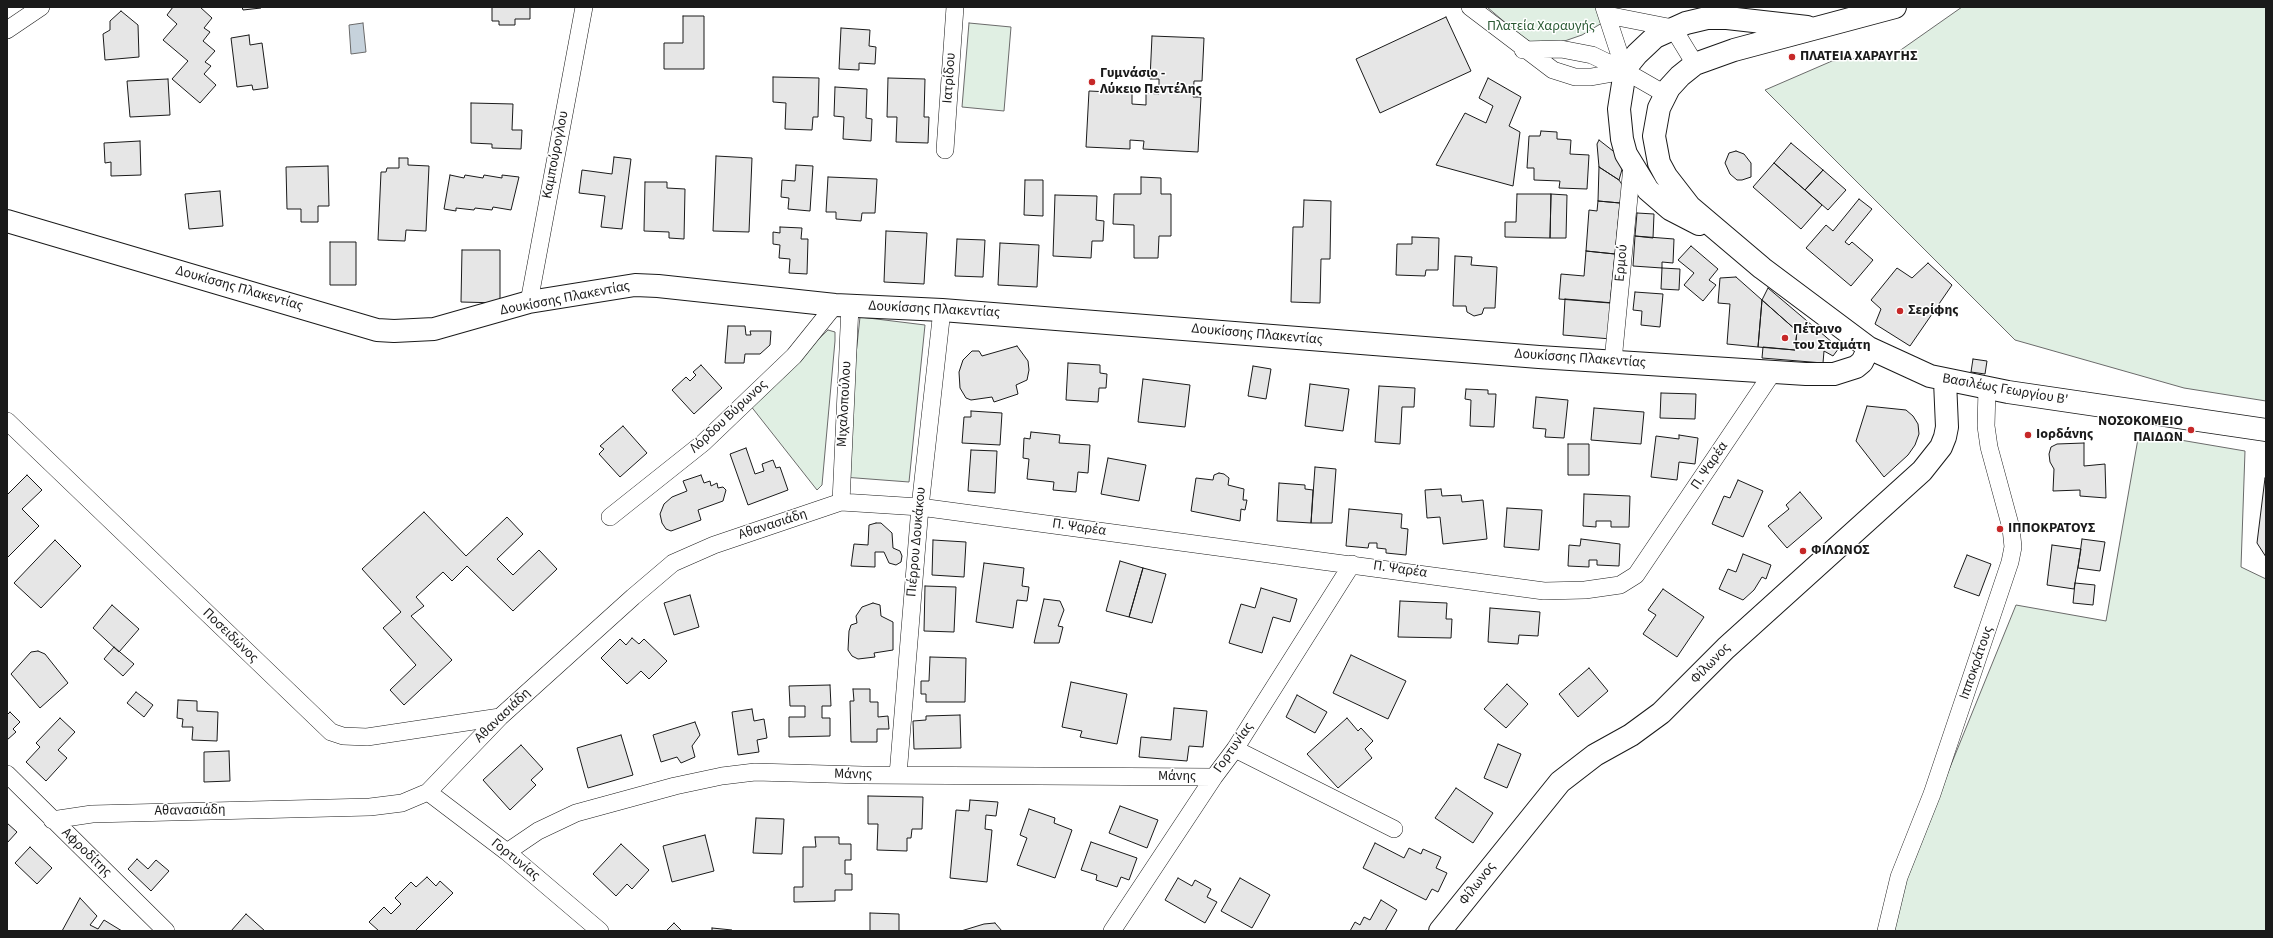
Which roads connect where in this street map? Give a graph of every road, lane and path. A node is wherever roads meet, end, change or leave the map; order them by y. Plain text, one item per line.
1 (41, 7) edge
2 (584, 7) edge
3 (955, 7) edge
4 (1470, 7) edge
5 (1895, 7) edge
6 (1606, 11) edge
7 (1673, 28) junction
8 (1815, 28) junction
9 (7, 30) edge
10 (1523, 50) junction
11 (1695, 64) junction
12 (1625, 71) junction
13 (1665, 94) junction
14 (945, 150) dead end
15 (1632, 166) junction
16 (7, 220) edge
17 (1716, 232) junction
18 (529, 302) junction
19 (842, 305) junction
20 (942, 310) junction
21 (1868, 348) junction
22 (1613, 361) junction
23 (1773, 372) junction
24 (1945, 380) junction
25 (1987, 389) junction
26 (7, 421) edge
27 (2266, 430) edge
28 (841, 502) junction
29 (920, 507) junction
30 (610, 517) dead end
31 (1352, 564) junction
32 (500, 717) junction
33 (1235, 750) junction
34 (7, 774) edge
35 (898, 775) junction
36 (1214, 777) junction
37 (428, 792) junction
38 (52, 820) junction
39 (1394, 829) dead end
40 (507, 852) junction
41 (166, 931) edge
42 (600, 931) edge
43 (1112, 931) edge
44 (1440, 931) edge
45 (1886, 931) edge

1 - 9 street
2 - 18 street, Καμπούρογλου
3 - 14 street, Ιατρίδου
4 - 10 street
5 - 8 main road
6 - 7 street
6 - 12 street
7 - 8 main road
7 - 11 street
7 - 12 main road
8 - 11 main road
10 - 12 street
10 - 12 street
11 - 13 main road
12 - 13 street
12 - 15 main road
13 - 17 main road
15 - 17 main road
15 - 22 street, Ερμού
16 - 18 main road, Δουκίσσης Πλακεντίας
17 - 21 main road, Βασιλέως Γεωργίου Β'
18 - 19 main road, Δουκίσσης Πλακεντίας
19 - 20 main road, Δουκίσσης Πλακεντίας
19 - 28 street, Μιχαλοπούλου
19 - 30 street, Λόρδου Βύρωνος
20 - 22 main road, Δουκίσσης Πλακεντίας
20 - 29 street, Πιέρρου Δουκάκου
21 - 23 main road, Δουκίσσης Πλακεντίας
21 - 24 main road, Βασιλέως Γεωργίου Β'
22 - 23 main road, Δουκίσσης Πλακεντίας
23 - 31 street, Π. Ψαρέα
24 - 25 main road, Βασιλέως Γεωργίου Β'
24 - 44 main road, Φίλωνος
25 - 27 main road, Βασιλέως Γεωργίου Β'
25 - 45 street, Ιπποκράτους
26 - 32 street, Ποσειδώνος
28 - 29 street, Αθανασιάδη
28 - 32 street, Αθανασιάδη
29 - 31 street, Π. Ψαρέα
29 - 35 street, Πιέρρου Δουκάκου
31 - 33 street, Γορτυνίας
32 - 37 street, Αθανασιάδη
33 - 36 street, Γορτυνίας
33 - 39 street
34 - 38 street, Αφροδίτης
35 - 36 street, Μάνης
35 - 40 street, Μάνης
36 - 43 street, Γορτυνίας
37 - 38 street, Αθανασιάδη
37 - 40 street, Γορτυνίας
38 - 41 street, Αφροδίτης
40 - 42 street, Γορτυνίας

